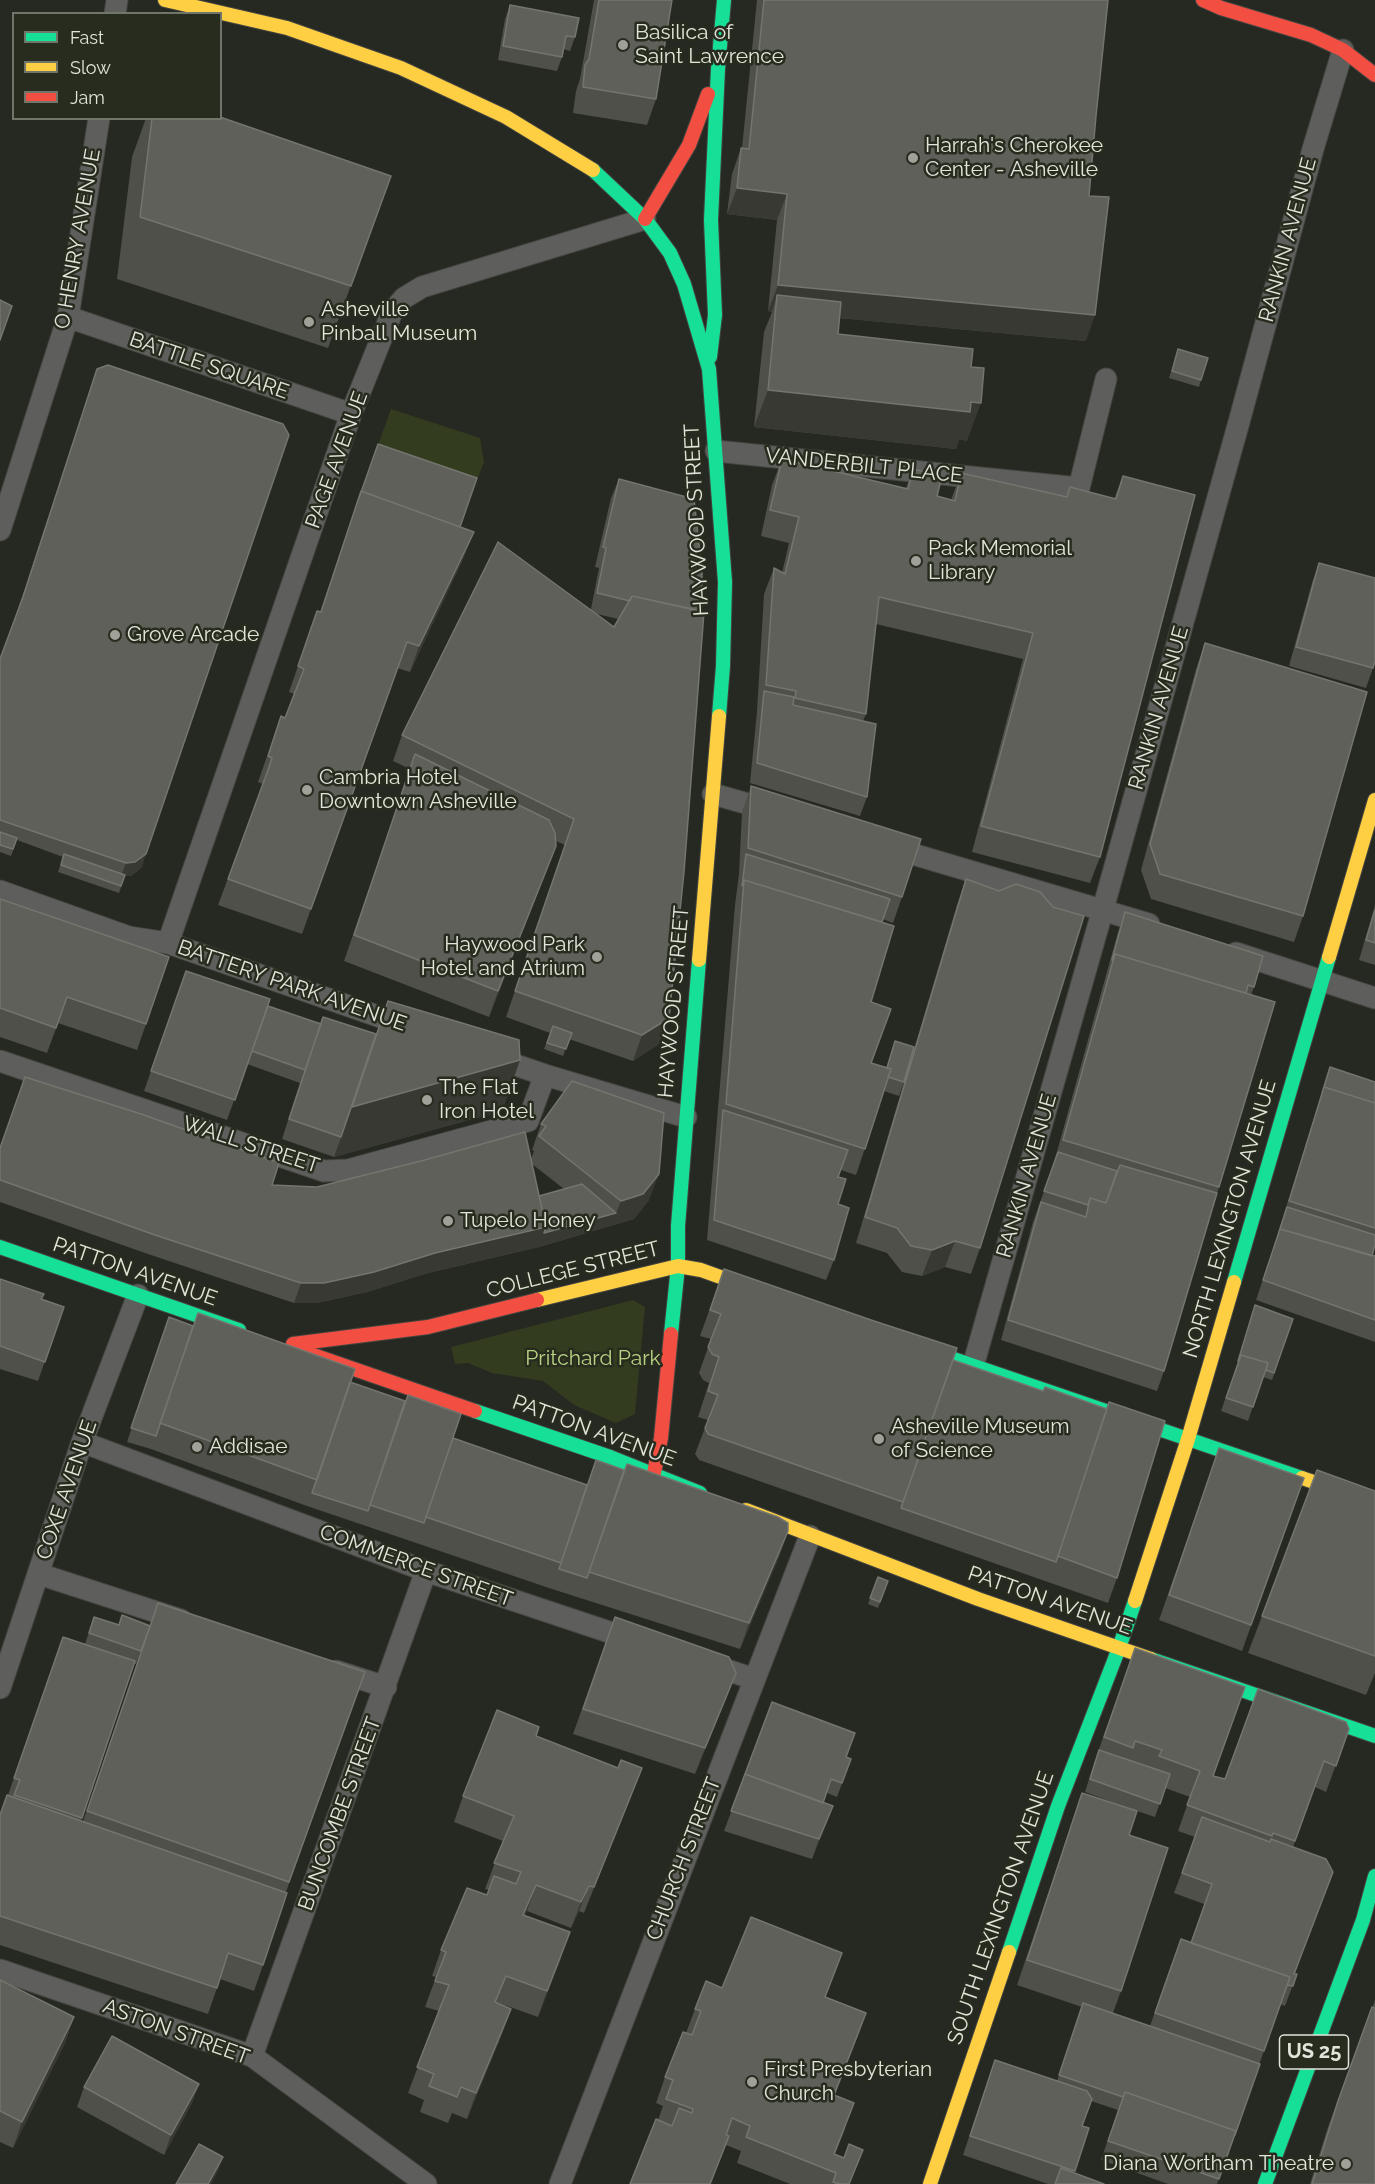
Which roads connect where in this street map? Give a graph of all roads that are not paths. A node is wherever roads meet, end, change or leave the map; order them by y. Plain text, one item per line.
1 (165, 0) edge
2 (724, 0) edge
3 (1203, 0) edge
4 (217, 12) edge
5 (222, 13) edge
6 (1343, 50) junction
7 (718, 69) junction
8 (1375, 75) edge
9 (99, 120) edge
10 (712, 177) junction
11 (697, 187) dead end
12 (672, 202) dead end
13 (645, 219) junction
14 (68, 317) junction
15 (709, 369) junction
16 (1106, 379) dead end
17 (351, 414) junction
18 (716, 452) junction
19 (0, 530) edge
20 (713, 794) junction
21 (1375, 800) edge
22 (790, 816) edge
23 (868, 841) edge
24 (0, 891) edge
25 (1103, 909) junction
26 (1169, 930) edge
27 (168, 943) junction
28 (1213, 945) edge
29 (1321, 980) junction
30 (1375, 998) edge
31 (431, 1035) edge
32 (475, 1051) edge
33 (0, 1061) edge
34 (544, 1076) junction
35 (686, 1117) junction
36 (0, 1247) edge
37 (678, 1266) junction
38 (138, 1294) junction
39 (778, 1298) edge
40 (252, 1334) edge
41 (899, 1340) edge
42 (279, 1343) joint
43 (973, 1366) junction
44 (1188, 1439) junction
45 (82, 1442) junction
46 (654, 1473) junction
47 (714, 1498) edge
48 (1375, 1503) edge
49 (735, 1506) edge
50 (810, 1536) junction
51 (426, 1571) junction
52 (39, 1574) junction
53 (205, 1628) edge
54 (659, 1648) edge
55 (1119, 1648) junction
56 (693, 1659) edge
57 (314, 1664) edge
58 (754, 1679) junction
59 (386, 1687) junction
60 (0, 1688) edge
61 (1375, 1736) edge
62 (1375, 1876) edge
63 (0, 1970) edge
64 (252, 2056) junction
65 (426, 2184) edge
66 (560, 2184) edge
67 (930, 2184) edge
68 (1265, 2184) edge

1 - 4 main road, HAYWOOD STREET
2 - 7 main road
3 - 6 main road
5 - 13 main road, HAYWOOD STREET
6 - 8 main road
6 - 25 street, RANKIN AVENUE
7 - 10 main road
7 - 13 main road
9 - 14 street, O HENRY AVENUE
10 - 11 main road
10 - 15 main road
12 - 13 main road, PAGE AVENUE
13 - 15 main road, HAYWOOD STREET
13 - 17 street, PAGE AVENUE
14 - 17 street, BATTLE SQUARE
14 - 19 street, O HENRY AVENUE
15 - 18 main road, HAYWOOD STREET
16 - 18 street, VANDERBILT PLACE
17 - 27 street, PAGE AVENUE
18 - 20 main road, HAYWOOD STREET
20 - 22 street
20 - 35 main road, HAYWOOD STREET
21 - 29 main road, NORTH LEXINGTON AVENUE
23 - 25 street
24 - 27 street, BATTERY PARK AVENUE
25 - 26 street
25 - 43 street, RANKIN AVENUE
27 - 31 street, BATTERY PARK AVENUE
28 - 29 street
29 - 30 street
29 - 44 main road, NORTH LEXINGTON AVENUE
32 - 34 street
33 - 34 street, WALL STREET
34 - 35 street
35 - 37 main road, HAYWOOD STREET
36 - 38 main road, PATTON AVENUE
37 - 39 main road, COLLEGE STREET
37 - 42 main road, COLLEGE STREET
37 - 46 main road, HAYWOOD STREET
38 - 40 main road, PATTON AVENUE
38 - 45 street, COXE AVENUE
41 - 43 main road
42 - 46 main road, PATTON AVENUE
43 - 44 main road
44 - 48 main road
44 - 55 main road, NORTH LEXINGTON AVENUE
45 - 51 street, COMMERCE STREET
45 - 52 street, COXE AVENUE
46 - 47 main road, PATTON AVENUE
49 - 50 main road, PATTON AVENUE
50 - 55 main road, PATTON AVENUE
50 - 58 street, CHURCH STREET
51 - 54 street, COMMERCE STREET
51 - 59 street, BUNCOMBE STREET
52 - 53 street
52 - 60 street, COXE AVENUE
55 - 61 main road, PATTON AVENUE
55 - 67 main road, SOUTH LEXINGTON AVENUE
56 - 58 street
57 - 59 street
58 - 66 street, CHURCH STREET
59 - 64 street, BUNCOMBE STREET
62 - 68 main road, US 25
63 - 64 street, ASTON STREET
64 - 65 street, ASTON STREET

